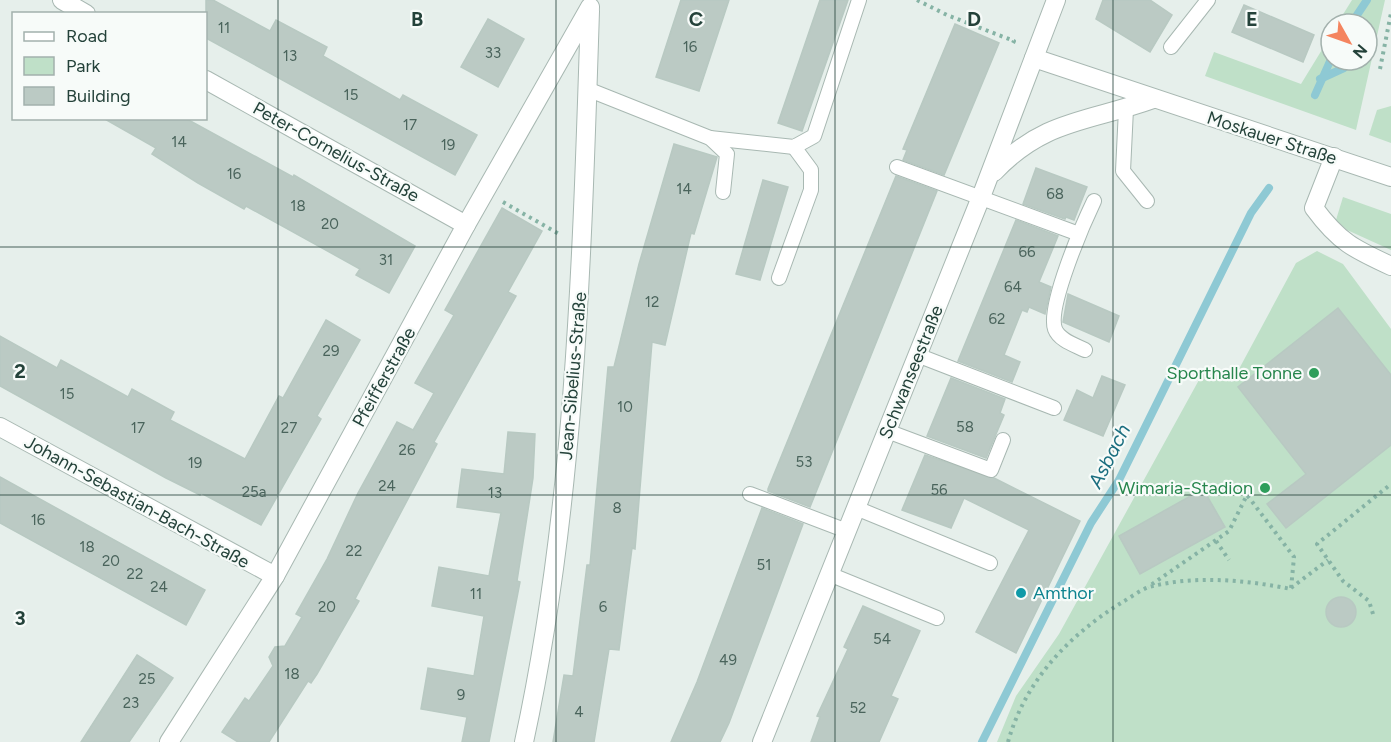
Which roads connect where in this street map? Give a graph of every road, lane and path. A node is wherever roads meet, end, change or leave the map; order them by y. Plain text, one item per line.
1 (62, 0) edge
2 (859, 0) edge
3 (917, 0) edge
4 (1056, 0) edge
5 (1208, 0) edge
6 (592, 2) edge
7 (83, 12) edge
8 (1391, 13) edge
9 (1171, 47) dead end
10 (1034, 58) junction
11 (1380, 69) dead end
12 (207, 81) edge
13 (587, 89) junction
14 (1153, 99) junction
15 (1126, 109) junction
16 (710, 138) junction
17 (794, 147) junction
18 (1334, 157) junction
19 (897, 167) dead end
20 (1391, 177) edge
21 (988, 178) junction
22 (485, 192) junction
23 (723, 192) dead end
24 (981, 197) junction
25 (1094, 201) dead end
26 (1147, 201) dead end
27 (466, 225) junction
28 (551, 230) dead end
29 (1079, 234) junction
30 (1391, 266) edge
31 (779, 278) dead end
32 (1085, 350) dead end
33 (918, 355) junction
34 (1054, 408) dead end
35 (0, 427) edge
36 (887, 431) junction
37 (1003, 440) dead end
38 (1391, 484) edge
39 (750, 494) dead end
40 (856, 508) junction
41 (847, 531) junction
42 (1216, 541) junction
43 (1229, 560) dead end
44 (1328, 560) junction
45 (990, 562) dead end
46 (829, 574) junction
47 (275, 576) junction
48 (1148, 588) junction
49 (1291, 589) junction
50 (1372, 614) dead end
51 (937, 618) dead end
52 (169, 742) edge
53 (524, 742) edge
54 (762, 742) edge
55 (1008, 742) edge

1 - 7 street
2 - 17 lane
3 - 10 path
4 - 10 street, Schwanseestraße
5 - 9 lane
6 - 13 street, Jean-Sibelius-Straße
6 - 22 street, Pfeifferstraße
8 - 11 path
10 - 14 street, Moskauer Straße
10 - 21 street, Schwanseestraße
12 - 27 street, Peter-Cornelius-Straße
13 - 16 lane
13 - 53 street, Jean-Sibelius-Straße
14 - 15 street
14 - 18 street, Moskauer Straße
15 - 21 street
15 - 26 lane
16 - 17 lane
16 - 23 lane
17 - 31 lane
18 - 20 street, Moskauer Straße
18 - 30 street
19 - 24 lane
21 - 24 street, Schwanseestraße
22 - 27 street, Pfeifferstraße
22 - 28 path
24 - 29 lane
24 - 33 street, Schwanseestraße
25 - 29 lane
27 - 47 street, Pfeifferstraße
29 - 32 lane
33 - 34 lane
33 - 36 street, Schwanseestraße
35 - 47 street, Johann-Sebastian-Bach-Straße
36 - 37 lane
36 - 40 street, Schwanseestraße
38 - 44 path
39 - 41 lane
40 - 41 street, Schwanseestraße
40 - 45 lane
41 - 46 street, Schwanseestraße
42 - 43 path
42 - 48 path
42 - 49 path
44 - 49 path
44 - 50 path
46 - 51 lane
46 - 54 street, Schwanseestraße
47 - 52 street, Pfeifferstraße
48 - 49 path
48 - 55 path

